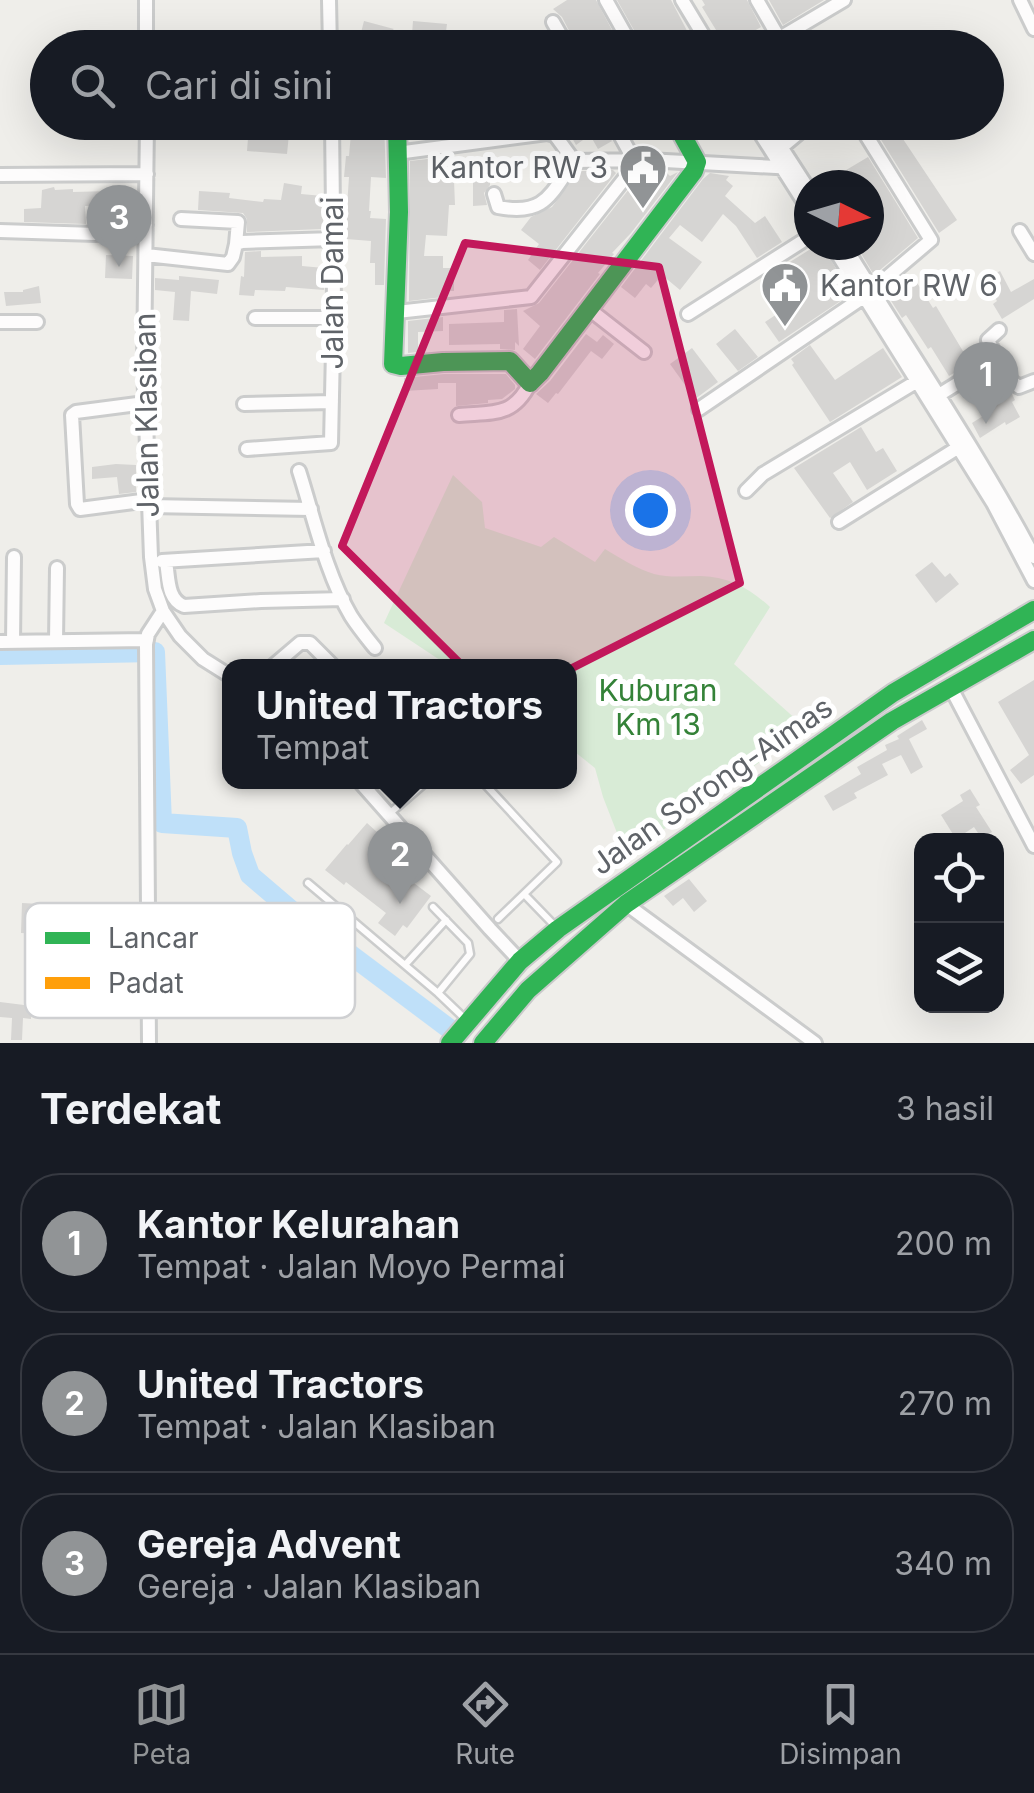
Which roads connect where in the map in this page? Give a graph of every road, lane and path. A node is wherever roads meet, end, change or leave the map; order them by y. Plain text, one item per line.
1 (146, 0) edge
2 (329, 0) edge
3 (606, 0) edge
4 (682, 0) edge
5 (757, 0) edge
6 (844, 0) edge
7 (1020, 0) edge
8 (554, 22) dead end
9 (1034, 29) edge
10 (146, 30) edge
11 (330, 30) edge
12 (558, 30) edge
13 (624, 30) edge
14 (700, 30) edge
15 (774, 30) edge
16 (793, 30) edge
17 (147, 140) edge
18 (332, 140) edge
19 (398, 140) edge
20 (495, 140) edge
21 (559, 140) edge
22 (624, 140) edge
23 (685, 140) edge
24 (767, 140) edge
25 (777, 140) edge
26 (791, 140) edge
27 (869, 140) edge
28 (782, 148) junction
29 (398, 153) junction
30 (574, 161) junction
31 (636, 161) junction
32 (697, 162) junction
33 (787, 167) junction
34 (147, 174) junction
35 (794, 174) edge
36 (0, 176) edge
37 (794, 181) edge
38 (494, 194) dead end
39 (181, 219) dead end
40 (146, 225) junction
41 (0, 231) edge
42 (1020, 232) dead end
43 (334, 238) junction
44 (236, 244) junction
45 (794, 247) edge
46 (1034, 254) edge
47 (146, 255) junction
48 (843, 260) edge
49 (852, 260) edge
50 (869, 294) junction
51 (588, 310) junction
52 (397, 312) junction
53 (688, 314) dead end
54 (255, 318) dead end
55 (334, 318) junction
56 (0, 322) edge
57 (37, 322) dead end
58 (1000, 330) dead end
59 (644, 352) dead end
60 (997, 358) junction
61 (923, 377) junction
62 (1034, 381) edge
63 (530, 383) junction
64 (935, 398) junction
65 (332, 402) junction
66 (145, 403) junction
67 (244, 404) dead end
68 (700, 408) dead end
69 (459, 415) dead end
70 (959, 447) junction
71 (247, 448) dead end
72 (299, 471) dead end
73 (746, 492) dead end
74 (149, 503) junction
75 (311, 510) junction
76 (839, 522) dead end
77 (324, 551) junction
78 (1034, 556) edge
79 (14, 557) dead end
80 (150, 557) junction
81 (166, 562) junction
82 (58, 568) dead end
83 (1034, 581) edge
84 (343, 599) junction
85 (1034, 610) edge
86 (164, 611) junction
87 (1034, 640) edge
88 (56, 641) junction
89 (6, 642) edge
90 (972, 644) junction
91 (146, 647) junction
92 (375, 648) dead end
93 (281, 659) edge
94 (326, 659) edge
95 (984, 666) junction
96 (222, 671) edge
97 (950, 686) junction
98 (828, 739) junction
99 (838, 756) junction
100 (366, 789) edge
101 (418, 789) edge
102 (490, 789) edge
103 (388, 815) junction
104 (1034, 846) edge
105 (308, 883) dead end
106 (524, 894) junction
107 (148, 903) edge
108 (332, 903) edge
109 (626, 904) junction
110 (434, 907) dead end
111 (498, 919) dead end
112 (446, 920) junction
113 (355, 923) edge
114 (558, 928) junction
115 (520, 960) junction
116 (405, 965) junction
117 (438, 993) junction
118 (473, 1015) junction
119 (498, 1024) junction
120 (450, 1043) edge
121 (483, 1043) edge
122 (815, 1043) edge

1 - 10 street
2 - 11 street
3 - 13 street
4 - 14 street
5 - 15 street
6 - 16 street
7 - 9 street
8 - 12 street
17 - 34 street, Jalan Klasiban
18 - 43 street, Jalan Damai
19 - 29 main road
20 - 29 street
21 - 30 street
22 - 31 street
23 - 32 main road
24 - 33 street
25 - 28 street
26 - 28 street
27 - 50 street
28 - 33 street
29 - 52 main road
30 - 31 street
30 - 38 street
31 - 32 street
31 - 52 street
32 - 33 street
32 - 51 main road
33 - 35 street
33 - 37 street
34 - 36 street
34 - 40 street, Jalan Klasiban
39 - 44 street
40 - 41 street
40 - 47 street, Jalan Klasiban
42 - 46 street
43 - 44 street
43 - 55 street, Jalan Damai
44 - 47 street
45 - 53 street
47 - 66 street, Jalan Klasiban
48 - 50 street
49 - 50 street
50 - 61 street
50 - 68 street
51 - 59 street
51 - 63 main road
52 - 63 main road
54 - 55 street
55 - 65 street, Jalan Damai
56 - 57 street
58 - 60 street
60 - 62 street
60 - 64 street
61 - 64 street
61 - 73 street
63 - 69 street
64 - 70 street
64 - 78 street
65 - 67 street
65 - 71 street, Jalan Damai
66 - 74 street, Jalan Klasiban
66 - 74 street
70 - 76 street
70 - 83 street
72 - 75 street
74 - 75 street
74 - 80 street, Jalan Klasiban
75 - 77 street
77 - 81 street
77 - 84 street
79 - 89 street
80 - 81 street
80 - 86 street, Jalan Klasiban
81 - 84 street
82 - 88 street
84 - 92 street
85 - 90 main road, Jalan Sorong-Aimas
86 - 91 street
86 - 96 street, Jalan Klasiban
87 - 95 main road, Jalan Sorong-Aimas
88 - 89 street
88 - 91 street
90 - 95 main road
90 - 98 main road, Jalan Sorong-Aimas
91 - 107 street
93 - 94 street
95 - 97 main road, Jalan Sorong-Aimas
97 - 99 main road, Jalan Sorong-Aimas
97 - 104 street
98 - 99 main road
98 - 114 main road, Jalan Sorong-Aimas
99 - 109 main road, Jalan Sorong-Aimas
100 - 103 street
101 - 103 lane
102 - 106 lane
103 - 115 street
105 - 108 lane
106 - 111 lane
106 - 114 lane
109 - 119 main road, Jalan Sorong-Aimas
109 - 122 street
110 - 112 lane
112 - 116 lane
112 - 117 lane
113 - 116 lane
114 - 115 main road, Jalan Sorong-Aimas
115 - 118 main road, Jalan Sorong-Aimas
116 - 117 lane
117 - 118 lane
118 - 119 main road
118 - 120 main road, Jalan Sorong-Aimas
119 - 121 main road, Jalan Sorong-Aimas

